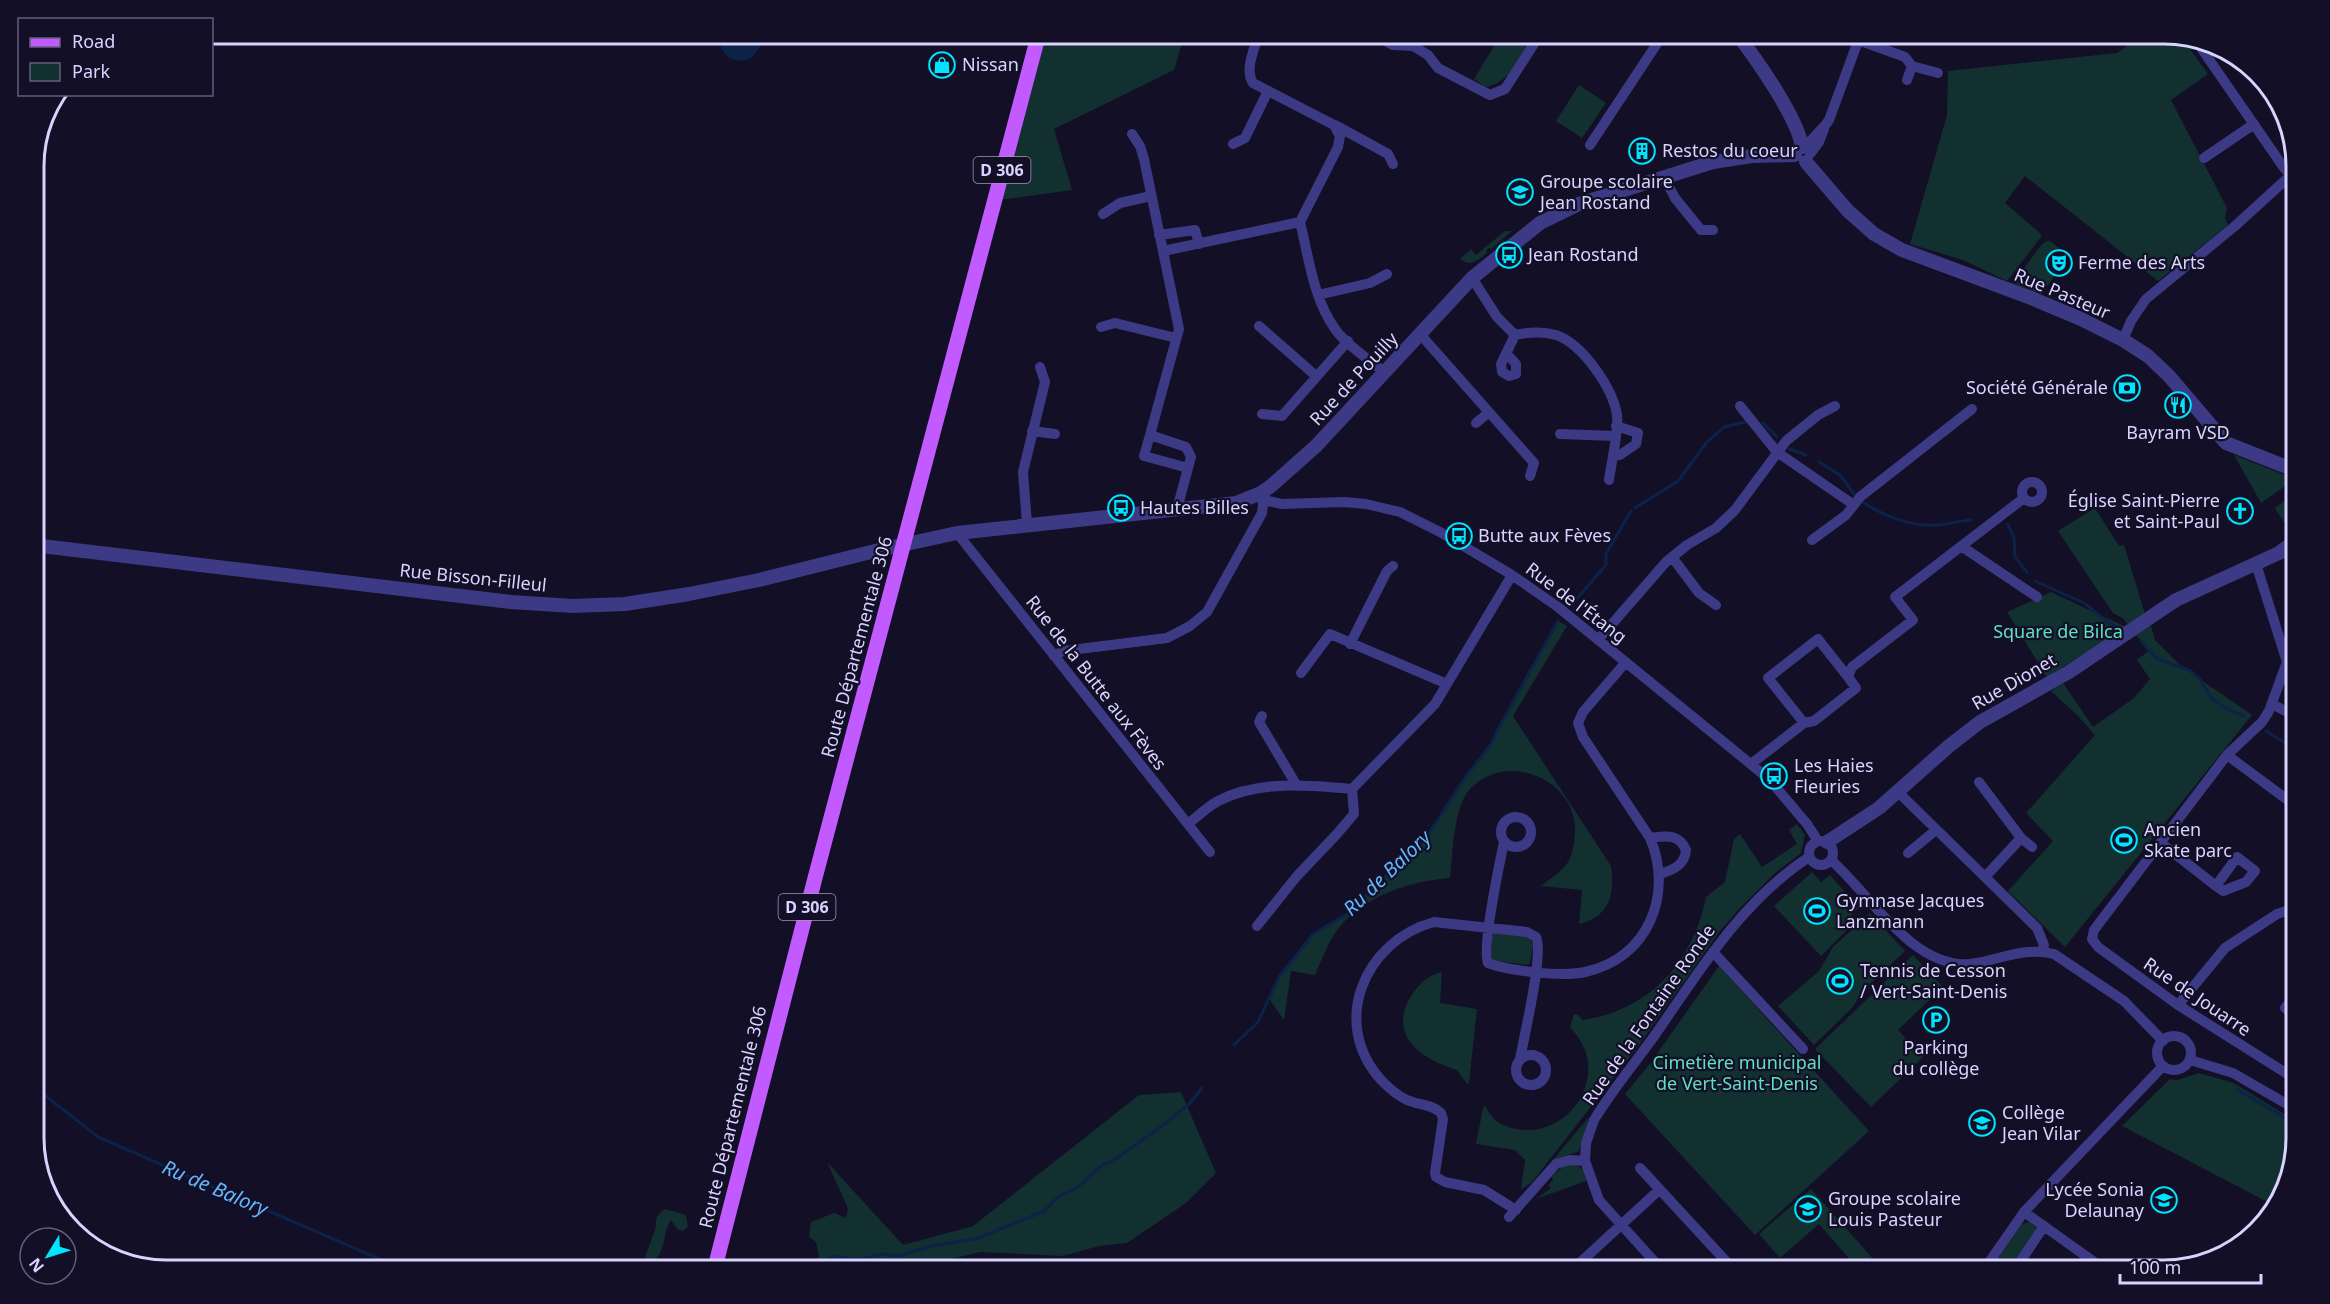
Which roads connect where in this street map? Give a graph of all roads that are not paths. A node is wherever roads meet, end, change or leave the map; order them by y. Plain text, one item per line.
1 (1036, 44) edge
2 (1256, 44) edge
3 (1391, 44) edge
4 (1534, 44) edge
5 (1657, 44) edge
6 (1744, 44) edge
7 (1857, 44) edge
8 (1876, 44) edge
9 (2203, 50) edge
10 (1912, 66) junction
11 (1938, 73) dead end
12 (1907, 81) dead end
13 (1268, 91) junction
14 (2254, 124) junction
15 (1334, 125) junction
16 (1132, 134) dead end
17 (1233, 144) dead end
18 (1590, 145) dead end
19 (1803, 153) junction
20 (2204, 158) dead end
21 (1393, 164) dead end
22 (2286, 166) edge
23 (1664, 177) junction
24 (2286, 183) edge
25 (1151, 196) junction
26 (1103, 214) dead end
27 (1300, 222) junction
28 (1713, 230) dead end
29 (1159, 235) junction
30 (1199, 244) junction
31 (1162, 251) junction
32 (1387, 274) dead end
33 (1472, 278) junction
34 (1318, 295) junction
35 (1259, 326) dead end
36 (1101, 327) dead end
37 (1420, 334) junction
38 (1515, 335) junction
39 (1176, 338) junction
40 (2123, 340) junction
41 (1348, 341) junction
42 (1507, 354) dead end
43 (1040, 367) dead end
44 (1385, 373) junction
45 (1316, 376) junction
46 (1740, 406) dead end
47 (1835, 406) dead end
48 (1972, 409) dead end
49 (1488, 412) junction
50 (1262, 414) dead end
51 (1476, 423) dead end
52 (1032, 431) junction
53 (1615, 431) junction
54 (1055, 434) dead end
55 (1560, 434) dead end
56 (1150, 435) junction
57 (1777, 453) junction
58 (1613, 455) junction
59 (2286, 467) edge
60 (1188, 468) junction
61 (1530, 476) dead end
62 (1609, 480) dead end
63 (1261, 493) junction
64 (2024, 498) dead end
65 (1854, 505) junction
66 (1178, 509) junction
67 (1027, 524) junction
68 (957, 533) junction
69 (1812, 540) dead end
70 (904, 544) junction
71 (44, 546) edge
72 (1961, 546) junction
73 (2286, 548) edge
74 (1672, 557) junction
75 (2256, 564) junction
76 (1393, 566) dead end
77 (1512, 575) junction
78 (2037, 597) dead end
79 (1716, 604) dead end
80 (1598, 640) junction
81 (1350, 644) junction
82 (2286, 648) edge
83 (1054, 656) junction
84 (1626, 662) junction
85 (1301, 673) dead end
86 (1848, 677) junction
87 (2286, 677) edge
88 (1447, 684) junction
89 (2272, 704) junction
90 (2286, 711) edge
91 (1262, 716) dead end
92 (1804, 723) junction
93 (2227, 755) junction
94 (1751, 764) junction
95 (1978, 782) dead end
96 (1297, 786) junction
97 (1352, 789) junction
98 (1898, 792) junction
99 (2286, 799) edge
100 (1188, 824) junction
101 (1936, 830) junction
102 (1650, 838) junction
103 (2021, 838) junction
104 (1504, 842) dead end
105 (1822, 842) junction
106 (2160, 843) junction
107 (2032, 846) dead end
108 (1210, 852) dead end
109 (1908, 853) dead end
110 (1809, 857) junction
111 (1831, 860) junction
112 (1660, 874) junction
113 (1985, 877) junction
114 (2216, 886) dead end
115 (2286, 911) edge
116 (1257, 926) dead end
117 (1489, 927) junction
118 (2042, 951) junction
119 (1713, 952) junction
120 (1536, 972) junction
121 (2178, 1005) junction
122 (2163, 1041) junction
123 (1803, 1049) dead end
124 (1520, 1059) dead end
125 (2190, 1060) junction
126 (2163, 1066) junction
127 (2286, 1073) edge
128 (2286, 1104) edge
129 (1585, 1161) junction
130 (1640, 1168) dead end
131 (1659, 1190) junction
132 (2024, 1212) junction
133 (1620, 1225) junction
134 (2044, 1226) junction
135 (717, 1260) edge
136 (1583, 1260) edge
137 (1653, 1260) edge
138 (1723, 1260) edge
139 (1991, 1260) edge
140 (2021, 1260) edge
141 (2092, 1260) edge

1 - 70 main road, Route Départementale 306 / D 306
2 - 13 street
3 - 4 street
5 - 18 street
6 - 19 street, Rue Pasteur
7 - 19 street
8 - 10 street
9 - 14 street
10 - 11 street
10 - 12 street
13 - 15 street
13 - 17 street
14 - 20 street
14 - 22 street
15 - 21 street
15 - 27 street
16 - 25 street
19 - 23 street, Rue de Pouilly
19 - 40 street, Rue Pasteur
23 - 28 street
23 - 33 street, Rue de Pouilly
24 - 40 street
25 - 26 street
25 - 29 street
27 - 30 street
27 - 34 street
29 - 30 street
29 - 31 street
30 - 31 street
31 - 39 street
32 - 34 street
33 - 37 street, Rue de Pouilly
33 - 38 street
34 - 41 street
35 - 45 street
36 - 39 street
37 - 44 street, Rue de Pouilly
37 - 49 street
38 - 42 street
38 - 53 street
39 - 56 street
40 - 59 street, Rue Pasteur
41 - 44 street
41 - 45 street
43 - 52 street
44 - 63 street, Rue de Pouilly
45 - 50 street
46 - 57 street
47 - 57 street
48 - 65 street
49 - 51 street
49 - 61 street
52 - 54 street
52 - 67 street
53 - 55 street
53 - 58 street
53 - 58 street
56 - 60 street
56 - 60 street
57 - 65 street
57 - 74 street
58 - 62 street
60 - 66 street
63 - 66 street, Rue de Pouilly
63 - 77 street, Rue de l'Étang
63 - 83 street
64 - 72 street
65 - 69 street
66 - 67 street, Rue de Pouilly
67 - 68 street, Rue de Pouilly
68 - 70 street, Rue de Pouilly
68 - 83 street, Rue de la Butte aux Fèves
70 - 71 street, Rue Bisson-Filleul
70 - 135 main road, Route Départementale 306 / D 306
72 - 78 street
72 - 86 street
73 - 75 street, Rue Dionet
74 - 79 street
74 - 80 street
75 - 82 street
75 - 98 street, Rue Dionet
76 - 81 street
77 - 80 street, Rue de l'Étang
77 - 88 street
80 - 84 street, Rue de l'Étang
81 - 85 street
81 - 88 street
83 - 100 street, Rue de la Butte aux Fèves
84 - 94 street, Rue de l'Étang
84 - 102 street
86 - 92 street
86 - 92 street
87 - 89 street
88 - 97 street
89 - 90 street
89 - 93 street
91 - 96 street
92 - 94 street
93 - 99 street
93 - 106 street
94 - 105 street, Rue de l'Étang
95 - 103 street
96 - 97 street
96 - 100 street
97 - 116 street
98 - 101 street
98 - 105 street, Rue Dionet
100 - 108 street, Rue de la Butte aux Fèves
101 - 109 street
101 - 113 street
102 - 112 street
102 - 112 street
103 - 107 street
103 - 113 street
104 - 117 street
105 - 110 street
105 - 111 street
106 - 114 street
106 - 121 street, Rue de Jouarre
110 - 111 street
110 - 119 street, Rue de la Fontaine Ronde
111 - 118 street
112 - 120 street
113 - 118 street
115 - 121 street
117 - 120 street
117 - 120 street
117 - 129 street
118 - 122 street
119 - 123 street
119 - 129 street, Rue de la Fontaine Ronde
120 - 124 street
121 - 127 street, Rue de Jouarre
122 - 125 street
122 - 126 street
125 - 126 street
125 - 128 street
126 - 132 street
129 - 133 street
130 - 131 street
131 - 133 street
131 - 138 street
132 - 134 street
132 - 139 street
133 - 136 street
133 - 137 street
134 - 140 street
134 - 141 street

